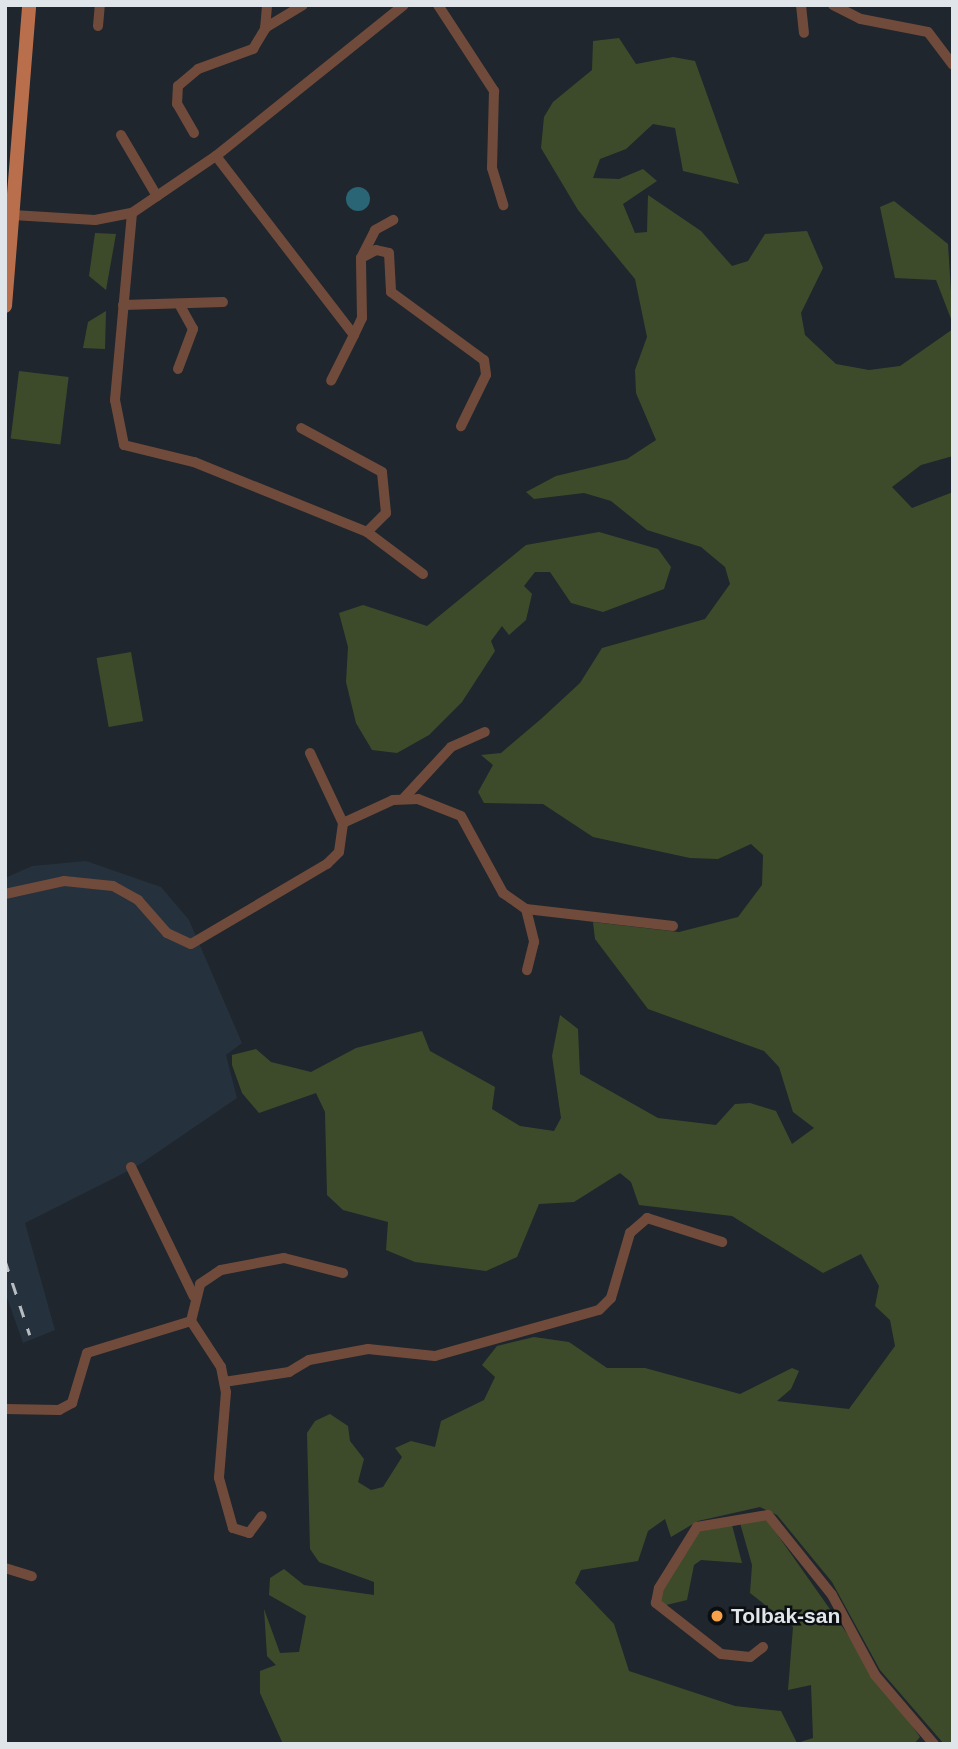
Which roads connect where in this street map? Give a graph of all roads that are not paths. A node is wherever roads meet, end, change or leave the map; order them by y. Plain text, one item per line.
1 (29, 5) edge
2 (100, 5) edge
3 (267, 5) edge
4 (303, 5) edge
5 (404, 5) edge
6 (438, 5) edge
7 (801, 5) edge
8 (833, 5) edge
9 (98, 26) dead end
10 (265, 28) junction
11 (804, 33) dead end
12 (953, 65) edge
13 (194, 133) dead end
14 (121, 135) dead end
15 (216, 156) junction
16 (157, 196) junction
17 (503, 205) dead end
18 (132, 213) junction
19 (13, 215) junction
20 (393, 220) dead end
21 (361, 258) junction
22 (223, 302) dead end
23 (123, 305) junction
24 (5, 306) edge
25 (180, 306) junction
26 (354, 335) junction
27 (178, 369) dead end
28 (331, 382) dead end
29 (461, 426) dead end
30 (301, 428) dead end
31 (367, 532) junction
32 (423, 574) dead end
33 (485, 732) dead end
34 (310, 753) dead end
35 (404, 798) junction
36 (343, 823) junction
37 (5, 894) edge
38 (526, 909) junction
39 (673, 926) dead end
40 (527, 970) dead end
41 (131, 1167) dead end
42 (722, 1242) dead end
43 (343, 1273) dead end
44 (194, 1297) junction
45 (191, 1321) junction
46 (224, 1382) junction
47 (5, 1409) edge
48 (262, 1516) dead end
49 (5, 1568) edge
50 (32, 1576) dead end
51 (763, 1647) dead end
52 (934, 1744) edge

1 - 19 main road
2 - 9 street
3 - 10 street
4 - 10 street
5 - 15 street
6 - 17 street
7 - 11 street
8 - 12 street
10 - 13 street
14 - 16 street
15 - 16 street
15 - 26 street
16 - 18 street
18 - 19 street
18 - 23 street
19 - 24 main road
20 - 21 street
21 - 26 street
21 - 29 street
22 - 25 street
23 - 25 street
23 - 31 street
25 - 27 street
26 - 28 street
30 - 31 street
31 - 32 street
33 - 35 street
34 - 36 street
35 - 36 street
35 - 38 street
36 - 37 street
38 - 39 street
38 - 40 street
41 - 44 street
42 - 46 street
43 - 44 street
44 - 45 street
45 - 46 street
45 - 47 street
46 - 48 street
49 - 50 street
51 - 52 street

